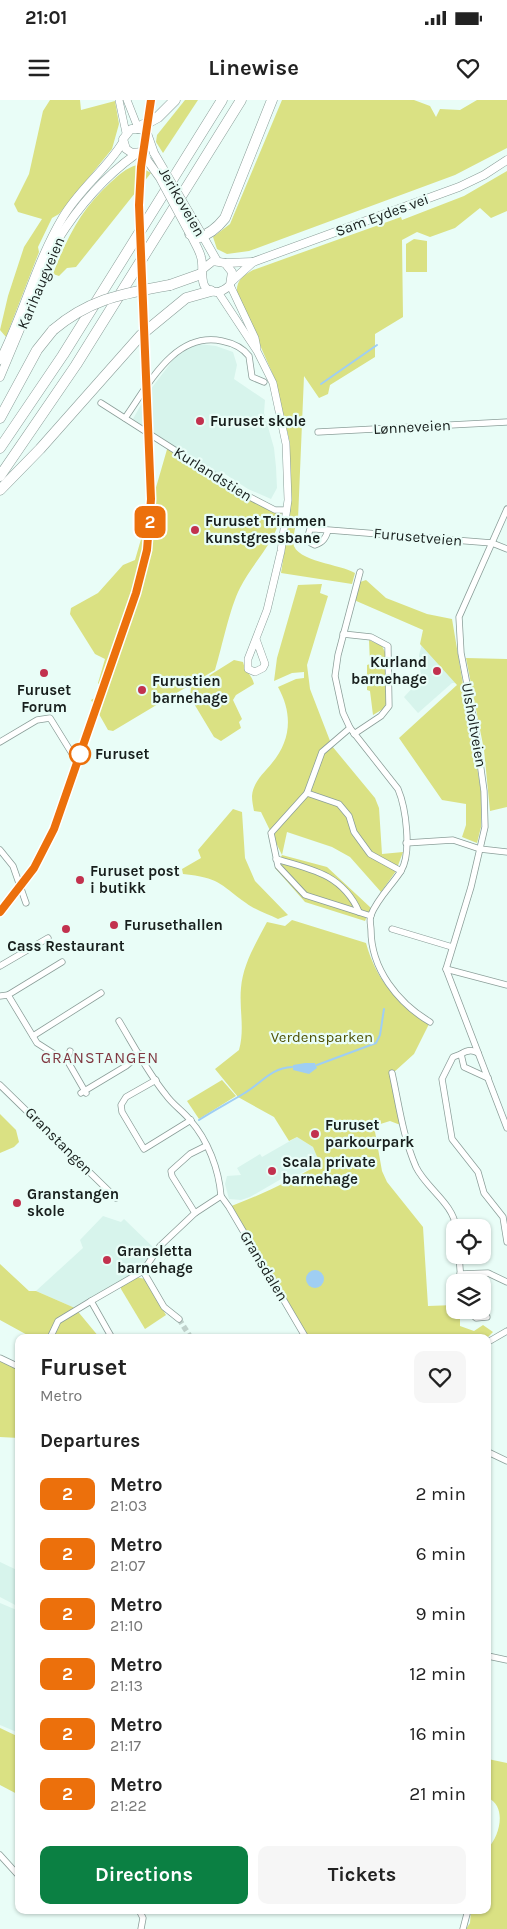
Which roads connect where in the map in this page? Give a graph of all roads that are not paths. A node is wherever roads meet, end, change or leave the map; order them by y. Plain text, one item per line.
1 (119, 100) edge
2 (127, 100) edge
3 (175, 100) edge
4 (222, 100) edge
5 (241, 100) edge
6 (272, 100) edge
7 (138, 128) junction
8 (126, 133) junction
9 (123, 142) junction
10 (149, 142) junction
11 (138, 154) junction
12 (507, 160) edge
13 (197, 236) junction
14 (221, 262) junction
15 (252, 262) junction
16 (202, 272) junction
17 (231, 283) junction
18 (214, 291) junction
19 (257, 351) junction
20 (0, 360) edge
21 (0, 377) edge
22 (264, 382) dead end
23 (101, 403) dead end
24 (0, 418) edge
25 (124, 418) junction
26 (507, 422) edge
27 (318, 432) dead end
28 (0, 448) edge
29 (0, 476) edge
30 (0, 490) edge
31 (507, 509) edge
32 (287, 510) junction
33 (328, 530) dead end
34 (492, 543) junction
35 (507, 549) edge
36 (360, 572) dead end
37 (343, 634) junction
38 (256, 639) dead end
39 (350, 728) junction
40 (354, 734) junction
41 (0, 742) edge
42 (76, 760) dead end
43 (307, 793) junction
44 (406, 843) junction
45 (480, 849) junction
46 (0, 850) edge
47 (507, 852) edge
48 (276, 859) junction
49 (401, 871) junction
50 (26, 903) dead end
51 (359, 912) junction
52 (370, 916) junction
53 (392, 929) dead end
54 (48, 938) dead end
55 (452, 947) junction
56 (62, 962) dead end
57 (0, 966) edge
58 (446, 969) junction
59 (507, 985) edge
60 (102, 993) dead end
61 (8, 995) junction
62 (0, 996) edge
63 (119, 1021) dead end
64 (430, 1022) dead end
65 (33, 1036) junction
66 (70, 1051) dead end
67 (478, 1053) junction
68 (140, 1054) junction
69 (461, 1054) junction
70 (59, 1057) dead end
71 (392, 1073) dead end
72 (488, 1078) junction
73 (156, 1080) junction
74 (0, 1085) edge
75 (191, 1120) junction
76 (507, 1128) edge
77 (206, 1146) junction
78 (221, 1196) junction
79 (116, 1198) dead end
80 (195, 1213) junction
81 (453, 1219) edge
82 (507, 1242) edge
83 (459, 1264) edge
84 (143, 1271) junction
85 (460, 1274) joint
86 (490, 1274) edge
87 (491, 1274) edge
88 (507, 1282) edge
89 (91, 1301) junction
90 (179, 1319) tunnel mouth
91 (507, 1331) edge
92 (52, 1334) edge
93 (110, 1334) edge
94 (304, 1334) edge
95 (491, 1340) edge
96 (0, 1358) edge
97 (15, 1365) edge
98 (491, 1453) edge
99 (507, 1461) edge
100 (491, 1657) edge
101 (507, 1660) edge
102 (0, 1855) edge
103 (15, 1872) edge
104 (140, 1914) edge
105 (467, 1914) edge
106 (141, 1929) edge
107 (463, 1929) edge

1 - 8 street
2 - 7 street, Jerikoveien
3 - 7 highway
4 - 28 highway
5 - 29 highway
6 - 13 highway
7 - 8 main road
7 - 10 main road, Jerikoveien
8 - 9 main road
9 - 11 main road, Jerikoveien
9 - 20 main road, Karihaugveien
10 - 11 main road
10 - 13 main road, Jerikoveien, bridge
11 - 13 main road, Jerikoveien, bridge
11 - 21 main road, Karihaugveien
12 - 15 main road, Sam Eydes vei
13 - 14 main road, Jerikoveien
13 - 16 main road, Jerikoveien
14 - 15 main road, Sam Eydes vei
14 - 16 main road
14 - 17 main road, Jerikoveien
15 - 17 main road, Sam Eydes vei
16 - 18 main road, Jerikoveien
16 - 24 highway, bridge
17 - 18 main road
17 - 19 street, Jerikoveien
18 - 19 street, Jerikoveien
18 - 30 highway
19 - 32 street, Jerikoveien
22 - 25 street
23 - 25 street, Kurlandstien
25 - 32 street, Kurlandstien
26 - 27 street, Lønneveien
31 - 34 street, Ulsholtveien
32 - 38 street, Jerikoveien
33 - 34 street, Furusetveien
34 - 35 street, Furusetveien
34 - 45 street, Ulsholtveien
36 - 37 street
37 - 39 street
37 - 40 street
39 - 40 street
39 - 43 street
40 - 44 street
41 - 42 street
43 - 48 street
43 - 49 street
44 - 45 street
44 - 49 street
45 - 47 street
45 - 55 street, Ulsholtveien
46 - 50 street
48 - 51 street
48 - 51 street
49 - 52 street
51 - 52 street
52 - 64 street
53 - 55 street
54 - 57 street
55 - 58 street, Ulsholtveien
56 - 61 street
58 - 59 street
58 - 67 street
60 - 65 street
61 - 62 street
61 - 65 street
63 - 68 street
65 - 70 street
66 - 68 street
67 - 69 street
67 - 72 street
68 - 73 street
69 - 72 street
69 - 82 street
71 - 81 street
72 - 76 street
73 - 75 street
73 - 75 street
74 - 79 street, Granstangen
75 - 77 street
77 - 78 street
77 - 80 street
78 - 80 street
78 - 94 street, Gransdalen
80 - 84 street
83 - 85 street
84 - 89 street
84 - 90 street
85 - 86 street
87 - 88 street
89 - 92 street
89 - 93 street
91 - 95 street
96 - 97 street
98 - 99 street
100 - 101 street
102 - 103 street
104 - 106 street
105 - 107 street

